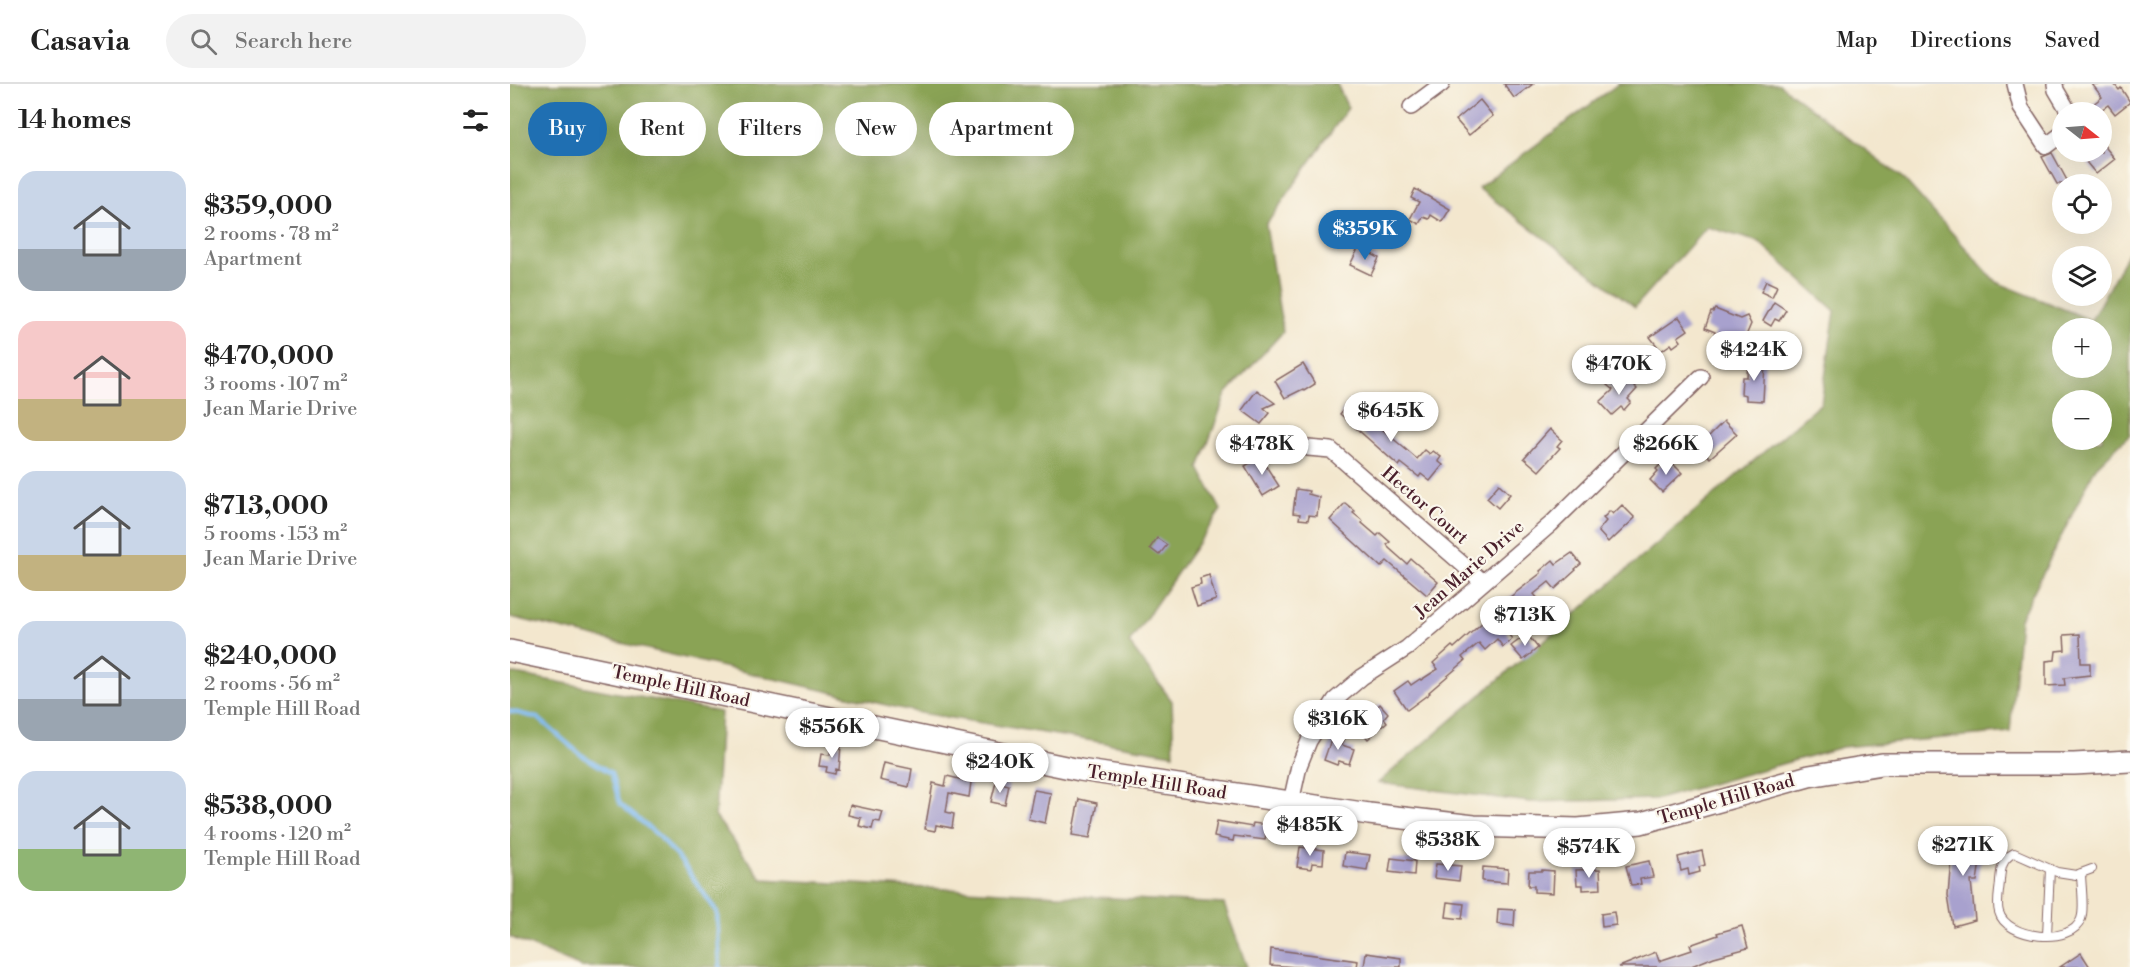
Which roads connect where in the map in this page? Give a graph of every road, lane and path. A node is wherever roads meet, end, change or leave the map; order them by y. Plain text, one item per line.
1 (1442, 84) edge
2 (2015, 84) edge
3 (2055, 84) edge
4 (2063, 102) edge
5 (1411, 107) dead end
6 (2052, 142) edge
7 (1701, 377) dead end
8 (1308, 448) dead end
9 (1483, 582) junction
10 (510, 651) edge
11 (2130, 761) edge
12 (1291, 802) junction
13 (2050, 869) junction
14 (2092, 869) dead end
15 (2080, 873) junction
16 (2047, 935) junction

1 - 5 street
2 - 6 street
3 - 4 street
7 - 9 street, Jean Marie Drive
8 - 9 street, Hector Court
9 - 12 street, Jean Marie Drive
10 - 12 main road, Temple Hill Road
11 - 12 main road, Temple Hill Road
13 - 15 lane
13 - 16 lane
13 - 16 lane
14 - 15 lane
15 - 16 lane

